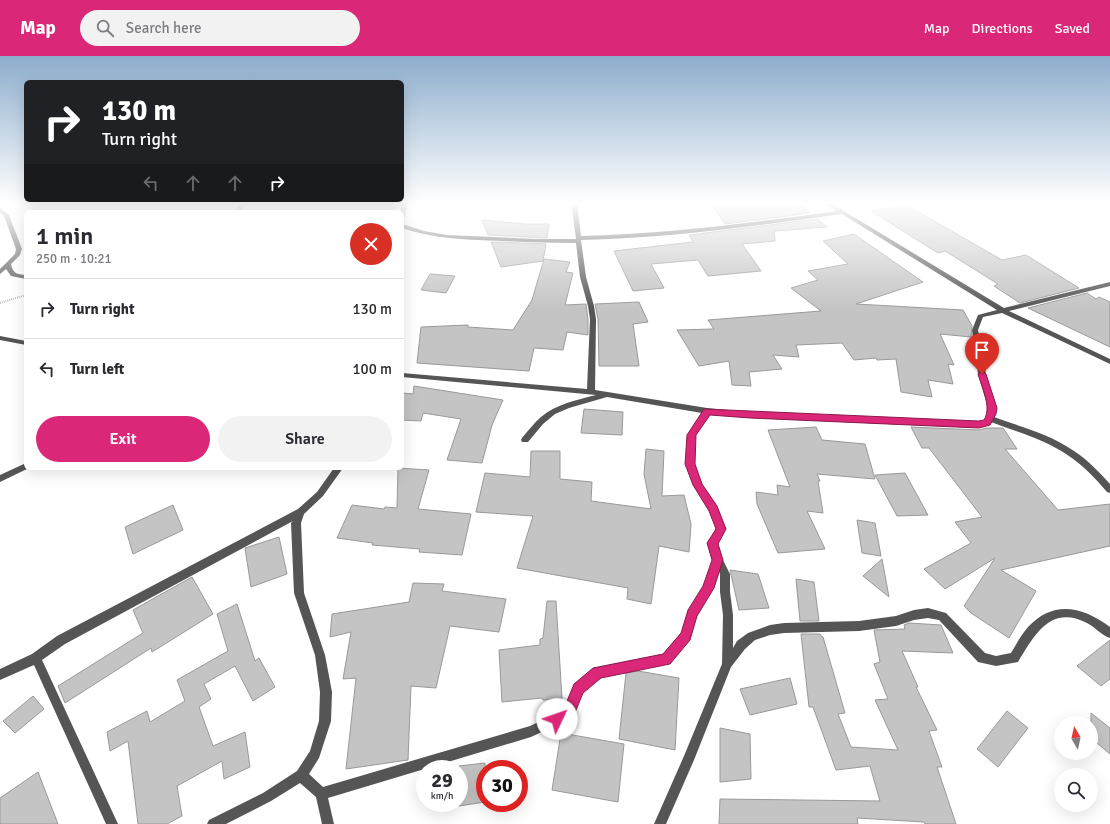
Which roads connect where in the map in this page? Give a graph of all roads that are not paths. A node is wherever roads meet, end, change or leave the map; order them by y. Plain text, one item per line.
1 (15, 238) edge
2 (476, 238) edge
3 (605, 238) edge
4 (885, 238) edge
5 (579, 239) junction
6 (8, 264) junction
7 (0, 272) edge
8 (24, 277) edge
9 (1110, 284) edge
10 (1004, 311) junction
11 (0, 338) edge
12 (24, 343) edge
13 (1110, 362) edge
14 (404, 375) edge
15 (591, 392) junction
16 (608, 394) junction
17 (708, 411) junction
18 (990, 419) junction
19 (525, 440) dead end
20 (24, 467) edge
21 (338, 470) edge
22 (0, 479) edge
23 (1110, 490) edge
24 (301, 512) junction
25 (718, 560) junction
26 (1110, 633) edge
27 (36, 658) junction
28 (727, 664) junction
29 (0, 675) edge
30 (300, 775) junction
31 (321, 794) junction
32 (112, 824) edge
33 (213, 824) edge
34 (328, 824) edge
35 (660, 824) edge

1 - 6 street
2 - 5 street
3 - 5 street
4 - 10 street
5 - 15 street
6 - 7 street
6 - 8 street
9 - 10 street
10 - 13 street
10 - 18 street
11 - 12 street
14 - 15 street
15 - 16 street
16 - 17 street
16 - 19 street
17 - 18 street
17 - 25 street
18 - 23 street
20 - 22 street
21 - 24 street
24 - 27 street
24 - 30 street
25 - 28 street
25 - 31 street
26 - 28 street
27 - 29 street
27 - 32 street
28 - 35 street
30 - 31 street
30 - 33 street
31 - 34 street

